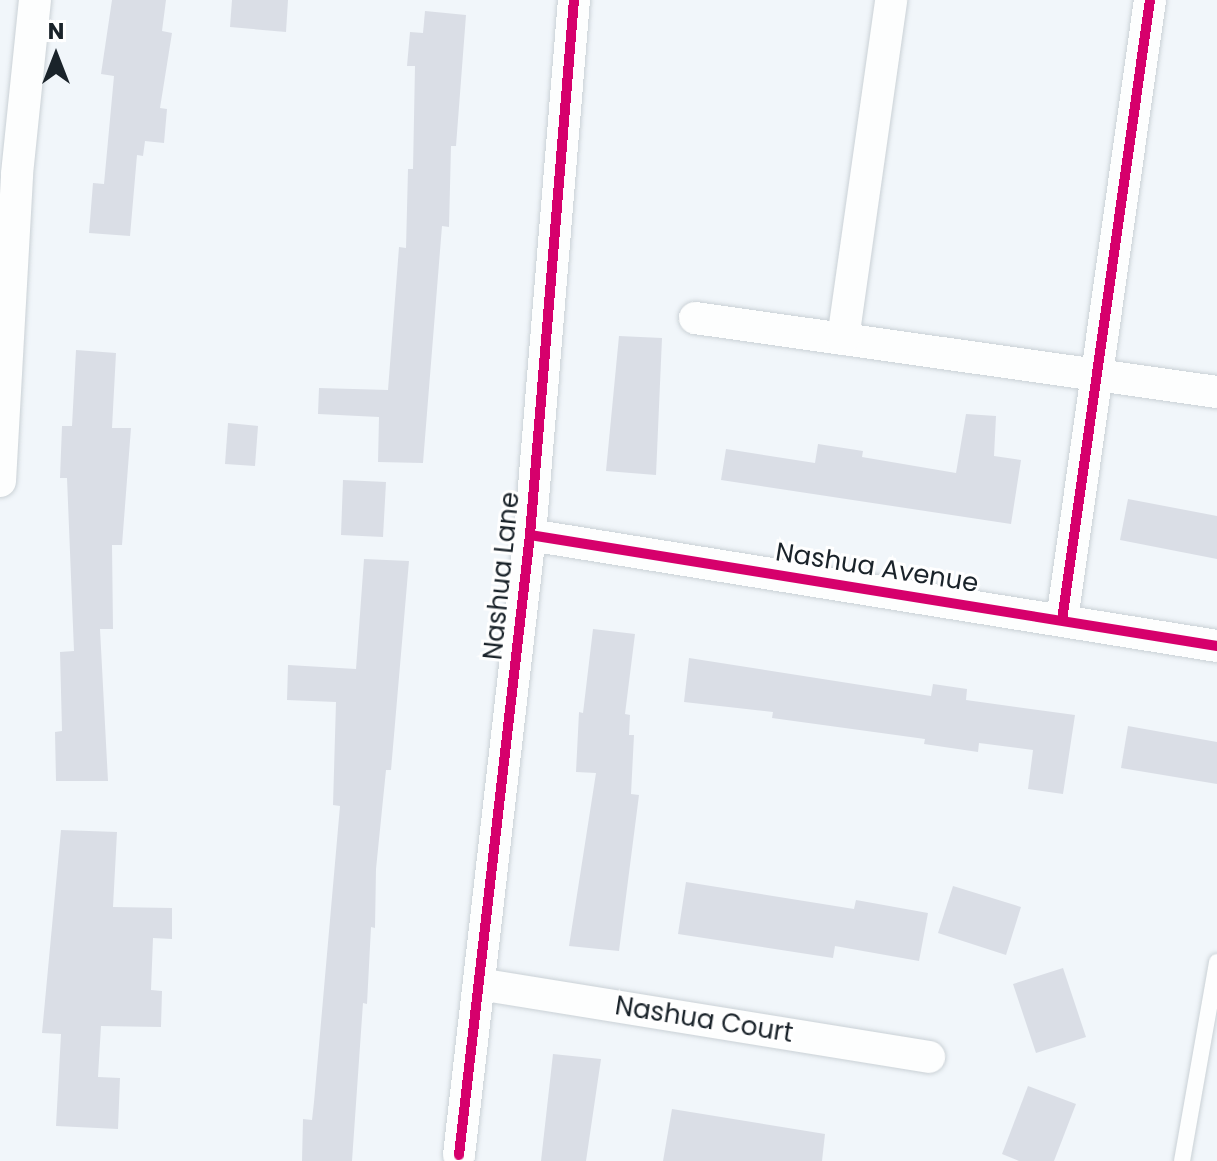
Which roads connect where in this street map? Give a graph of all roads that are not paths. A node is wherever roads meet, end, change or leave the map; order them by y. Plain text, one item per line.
1 (35, 0) edge
2 (574, 0) edge
3 (891, 0) edge
4 (1150, 0) edge
5 (695, 318) dead end
6 (843, 339) junction
7 (1097, 373) junction
8 (1217, 392) edge
9 (0, 481) edge
10 (530, 535) junction
11 (1062, 620) junction
12 (1217, 646) edge
13 (1217, 962) edge
14 (479, 984) junction
15 (929, 1057) dead end
16 (459, 1155) dead end
17 (1182, 1161) edge

1 - 9 street
2 - 10 street, Nashua Lane
3 - 6 street
4 - 7 street
5 - 6 street
6 - 7 street
7 - 8 street
7 - 11 street
10 - 11 street, Nashua Avenue
10 - 14 street, Nashua Lane
11 - 12 street, Nashua Avenue
13 - 17 lane
14 - 15 street, Nashua Court
14 - 16 street, Nashua Lane

